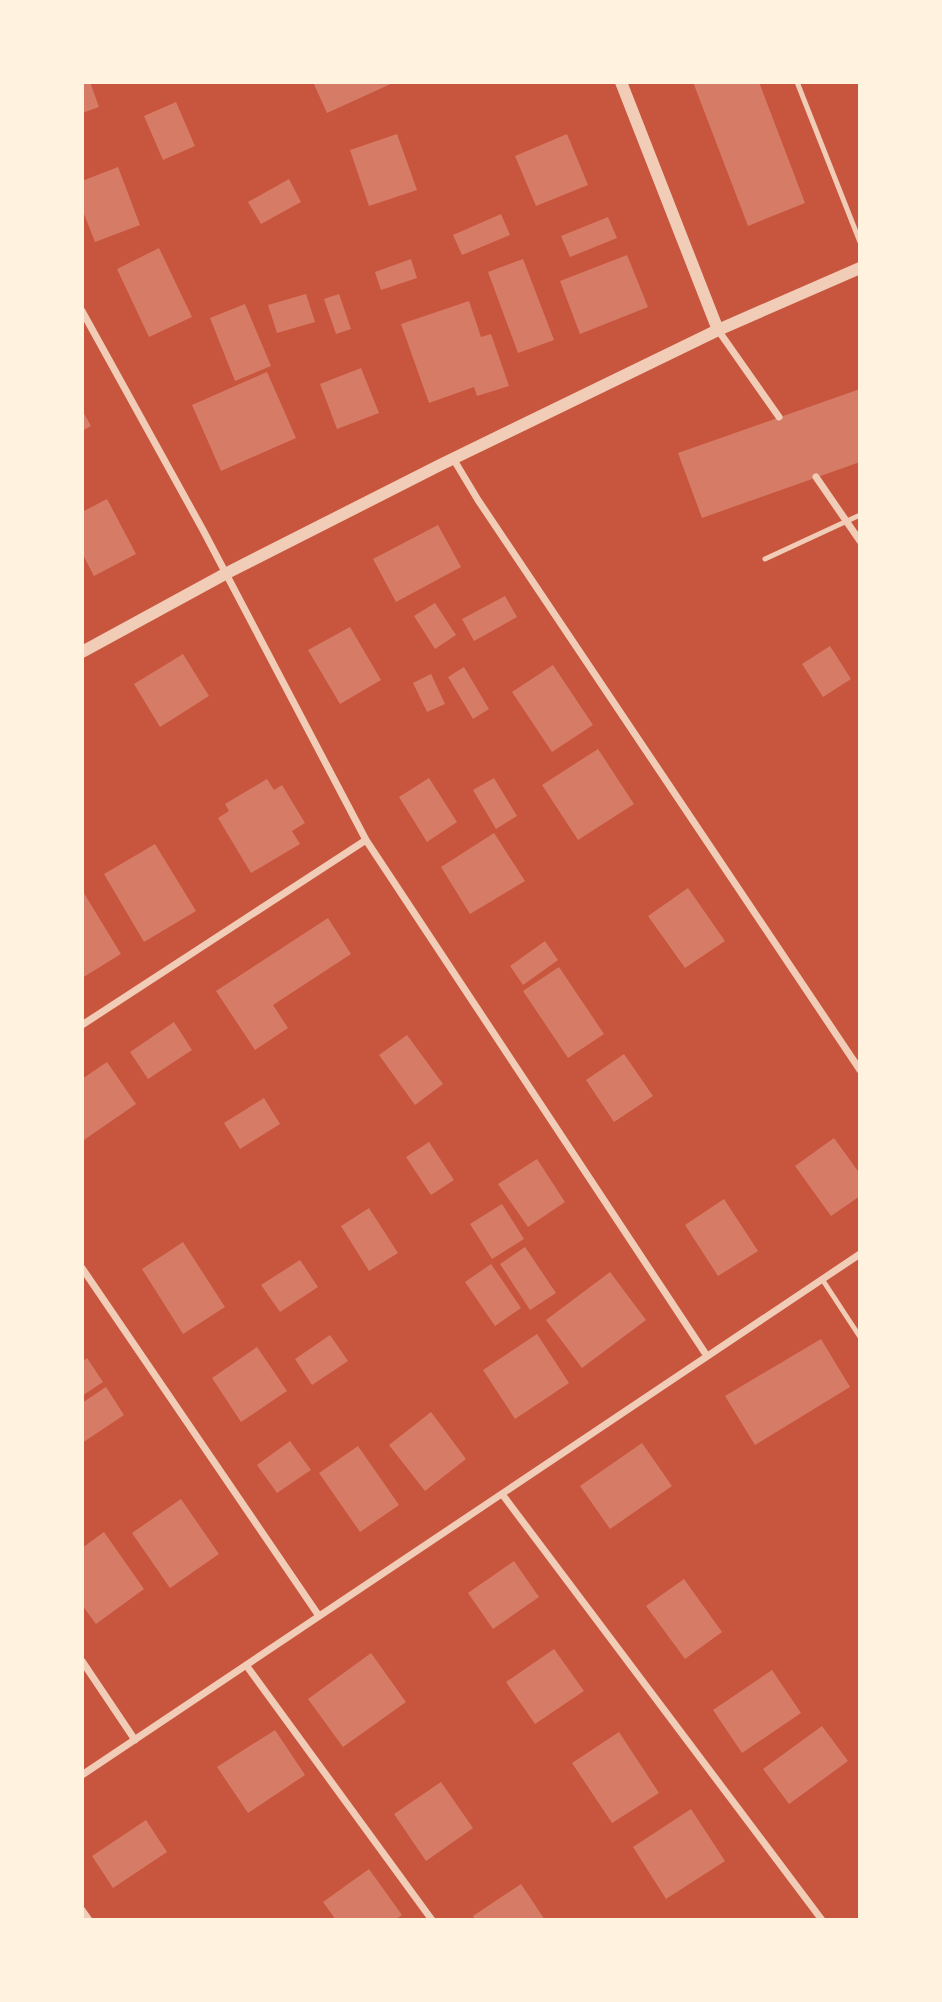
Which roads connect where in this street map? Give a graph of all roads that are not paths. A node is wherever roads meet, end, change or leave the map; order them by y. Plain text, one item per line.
1 (621, 82) edge
2 (797, 82) edge
3 (860, 242) edge
4 (860, 268) edge
5 (83, 313) edge
6 (718, 330) junction
7 (779, 417) dead end
8 (454, 460) junction
9 (816, 477) dead end
10 (860, 515) edge
11 (845, 520) junction
12 (860, 541) edge
13 (765, 559) dead end
14 (225, 575) junction
15 (82, 652) edge
16 (366, 840) junction
17 (82, 1025) edge
18 (860, 1070) edge
19 (860, 1254) edge
20 (82, 1268) edge
21 (822, 1279) junction
22 (860, 1337) edge
23 (708, 1356) junction
24 (502, 1494) junction
25 (319, 1616) junction
26 (82, 1661) edge
27 (246, 1665) junction
28 (135, 1740) junction
29 (82, 1775) edge
30 (82, 1910) edge
31 (89, 1920) edge
32 (432, 1920) edge
33 (821, 1920) edge

1 - 6 street
2 - 3 lane
4 - 6 street
5 - 14 street
6 - 7 street
6 - 8 street
8 - 14 street
8 - 18 street
9 - 11 street
10 - 11 lane
11 - 12 street
11 - 13 lane
14 - 15 street
14 - 16 street
16 - 17 street
16 - 23 street
19 - 21 street
20 - 25 street
21 - 22 lane
21 - 23 street
23 - 24 street
24 - 25 street
24 - 33 street
25 - 27 street
26 - 28 street
27 - 28 street
27 - 32 street
28 - 29 street
30 - 31 street

